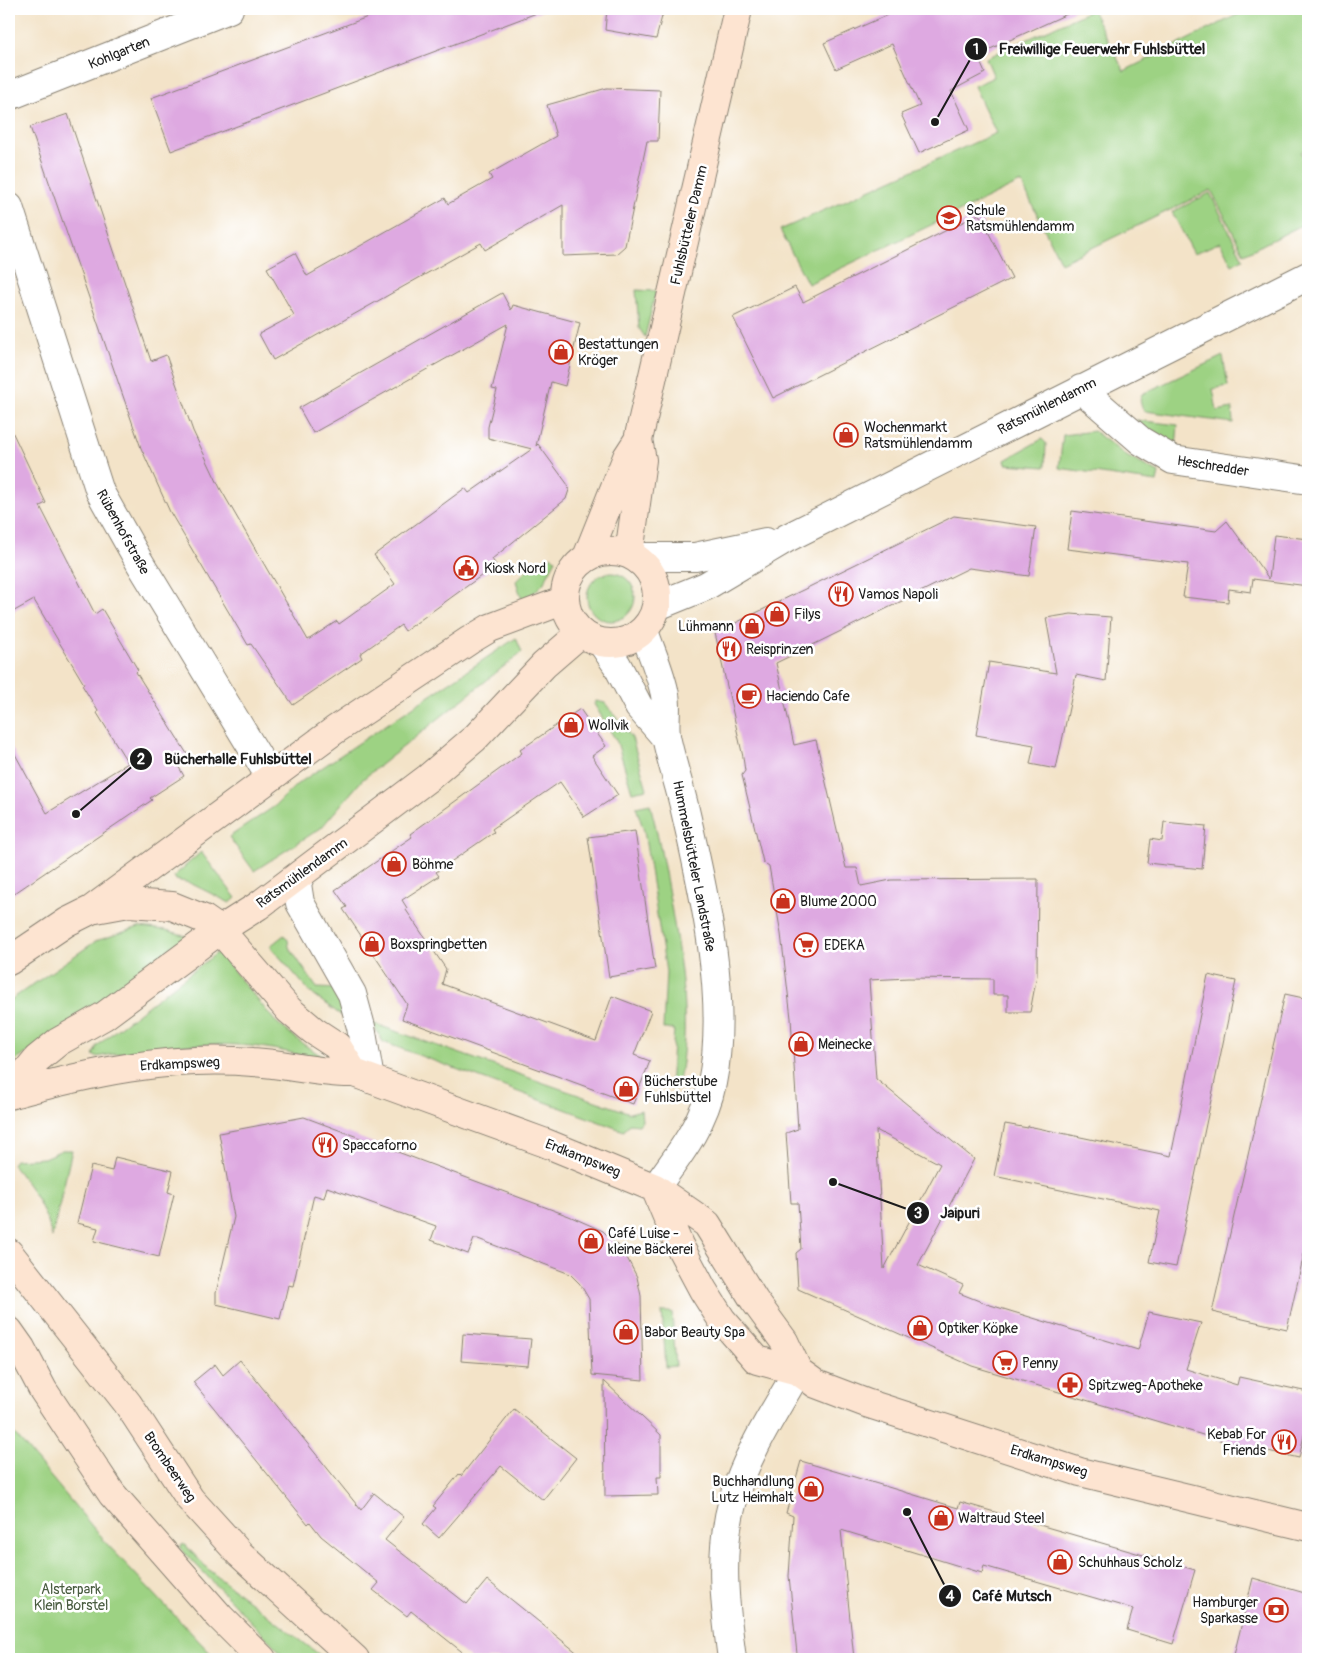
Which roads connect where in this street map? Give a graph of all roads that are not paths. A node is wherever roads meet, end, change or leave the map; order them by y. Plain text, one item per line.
1 (229, 9) edge
2 (738, 9) edge
3 (9, 96) edge
4 (9, 207) edge
5 (1308, 276) edge
6 (1081, 389) junction
7 (638, 440) junction
8 (1308, 480) edge
9 (787, 538) junction
10 (632, 556) junction
11 (587, 558) junction
12 (565, 600) junction
13 (657, 606) junction
14 (644, 631) junction
15 (592, 638) junction
16 (666, 738) junction
17 (270, 777) junction
18 (301, 874) junction
19 (91, 910) junction
20 (220, 930) junction
21 (9, 961) edge
22 (362, 1076) junction
23 (9, 1094) edge
24 (655, 1188) junction
25 (9, 1253) edge
26 (9, 1331) edge
27 (9, 1370) edge
28 (798, 1371) junction
29 (43, 1390) junction
30 (1308, 1527) edge
31 (262, 1659) edge
32 (355, 1659) edge
33 (732, 1659) edge

1 - 3 street, Kohlgarten
2 - 7 main road, Fuhlsbütteler Damm
4 - 17 street, Rübenhofstraße
5 - 6 street, Ratsmühlendamm
6 - 8 street, Heschredder
6 - 9 street, Ratsmühlendamm
7 - 10 main road, Fuhlsbütteler Damm
7 - 11 main road, Fuhlsbütteler Damm
9 - 10 street, Ratsmühlendamm
9 - 13 street, Ratsmühlendamm
10 - 11 main road, Ratsmühlendamm
10 - 13 main road
11 - 12 main road
12 - 15 main road
12 - 17 main road
13 - 14 main road
14 - 15 main road
14 - 16 street, Hummelsbütteler Landstraße
15 - 16 street, Hummelsbütteler Landstraße
15 - 18 main road, Ratsmühlendamm
16 - 24 street, Hummelsbütteler Landstraße
17 - 19 main road
18 - 20 main road, Ratsmühlendamm
18 - 22 street
19 - 20 main road
19 - 21 main road
20 - 22 main road
20 - 23 main road, Ratsmühlendamm
22 - 23 main road, Erdkampsweg
22 - 24 main road, Erdkampsweg
24 - 28 main road, Erdkampsweg
24 - 28 main road, Erdkampsweg
25 - 32 main road, Brombeerweg
26 - 29 main road
27 - 29 main road
28 - 30 main road, Erdkampsweg
28 - 33 street
29 - 31 main road

